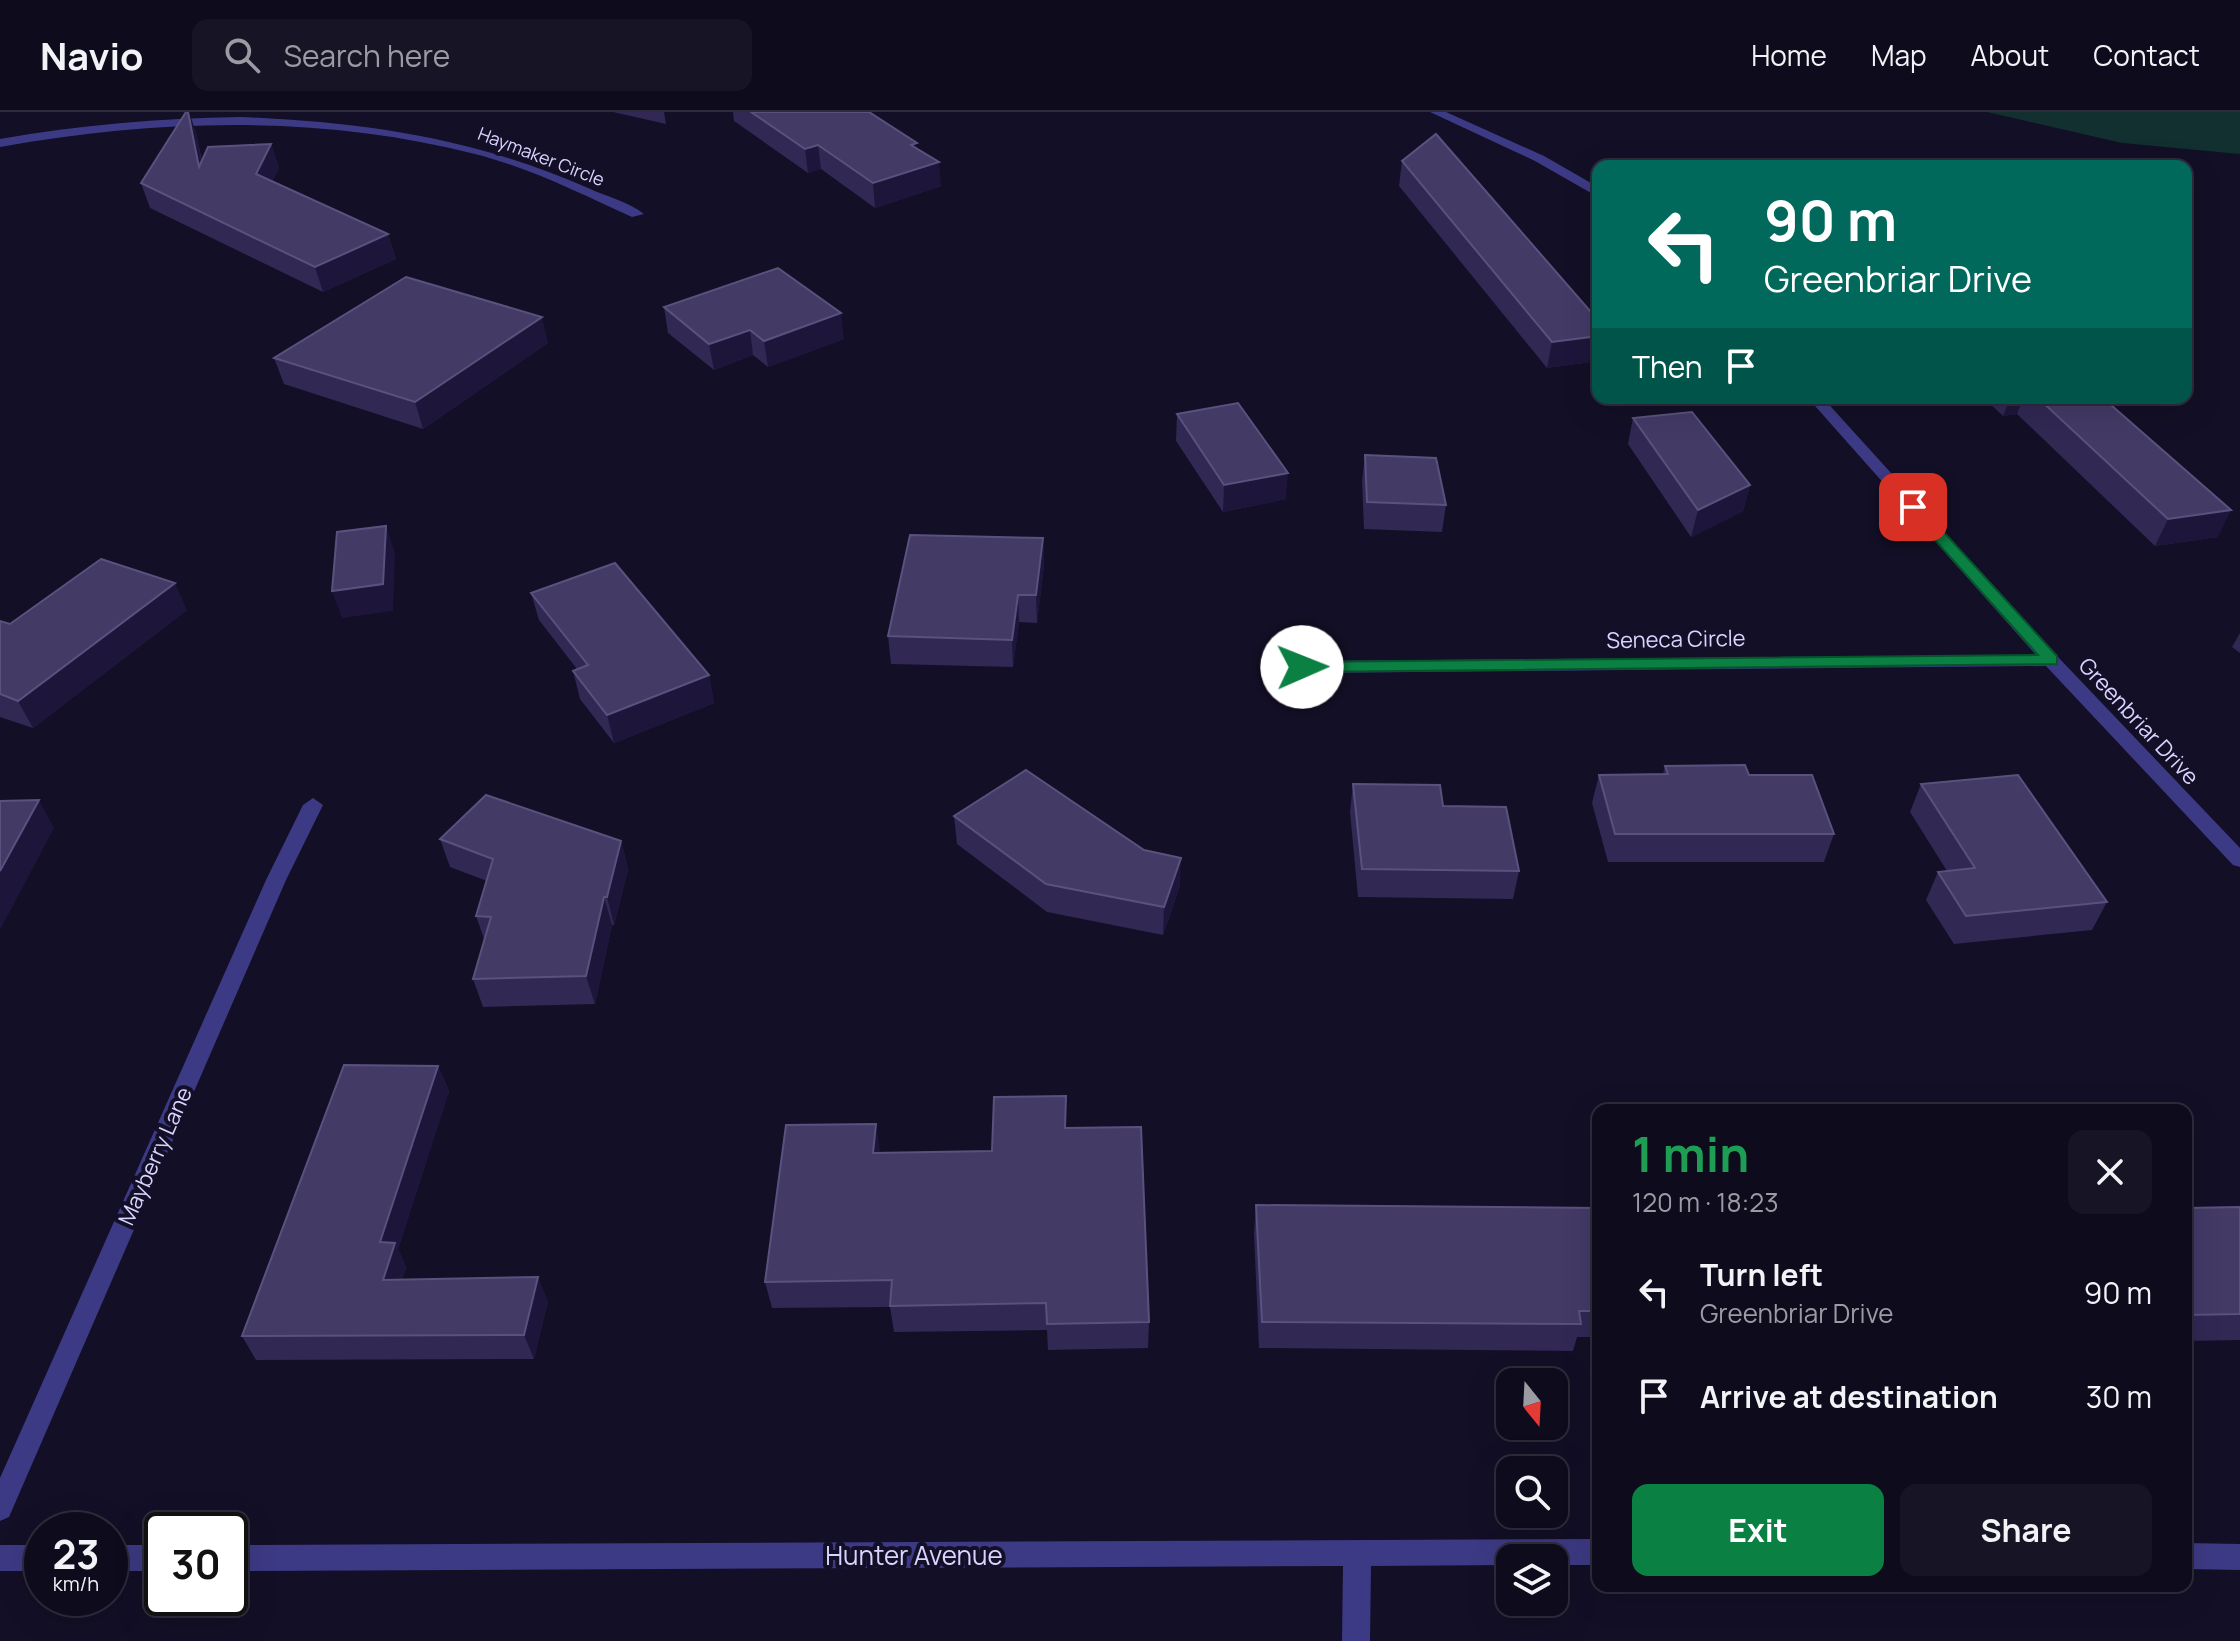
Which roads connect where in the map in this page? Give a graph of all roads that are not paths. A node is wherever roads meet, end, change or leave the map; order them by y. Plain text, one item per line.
1 (1436, 112) edge
2 (0, 143) edge
3 (1592, 189) edge
4 (637, 214) dead end
5 (1820, 404) edge
6 (2051, 660) junction
7 (1302, 667) dead end
8 (313, 805) dead end
9 (2240, 860) edge
10 (0, 1508) edge
11 (1592, 1552) edge
12 (1357, 1554) junction
13 (2192, 1556) edge
14 (2240, 1557) edge
15 (0, 1558) edge
16 (24, 1558) edge
17 (248, 1558) edge
18 (1356, 1641) edge

1 - 3 street
2 - 4 street, Haymaker Circle
5 - 6 street, Greenbriar Drive
6 - 7 street, Seneca Circle
6 - 9 street, Greenbriar Drive
8 - 10 street, Mayberry Lane
11 - 12 street, Hunter Avenue
12 - 17 street, Hunter Avenue
12 - 18 street
13 - 14 street
15 - 16 street

